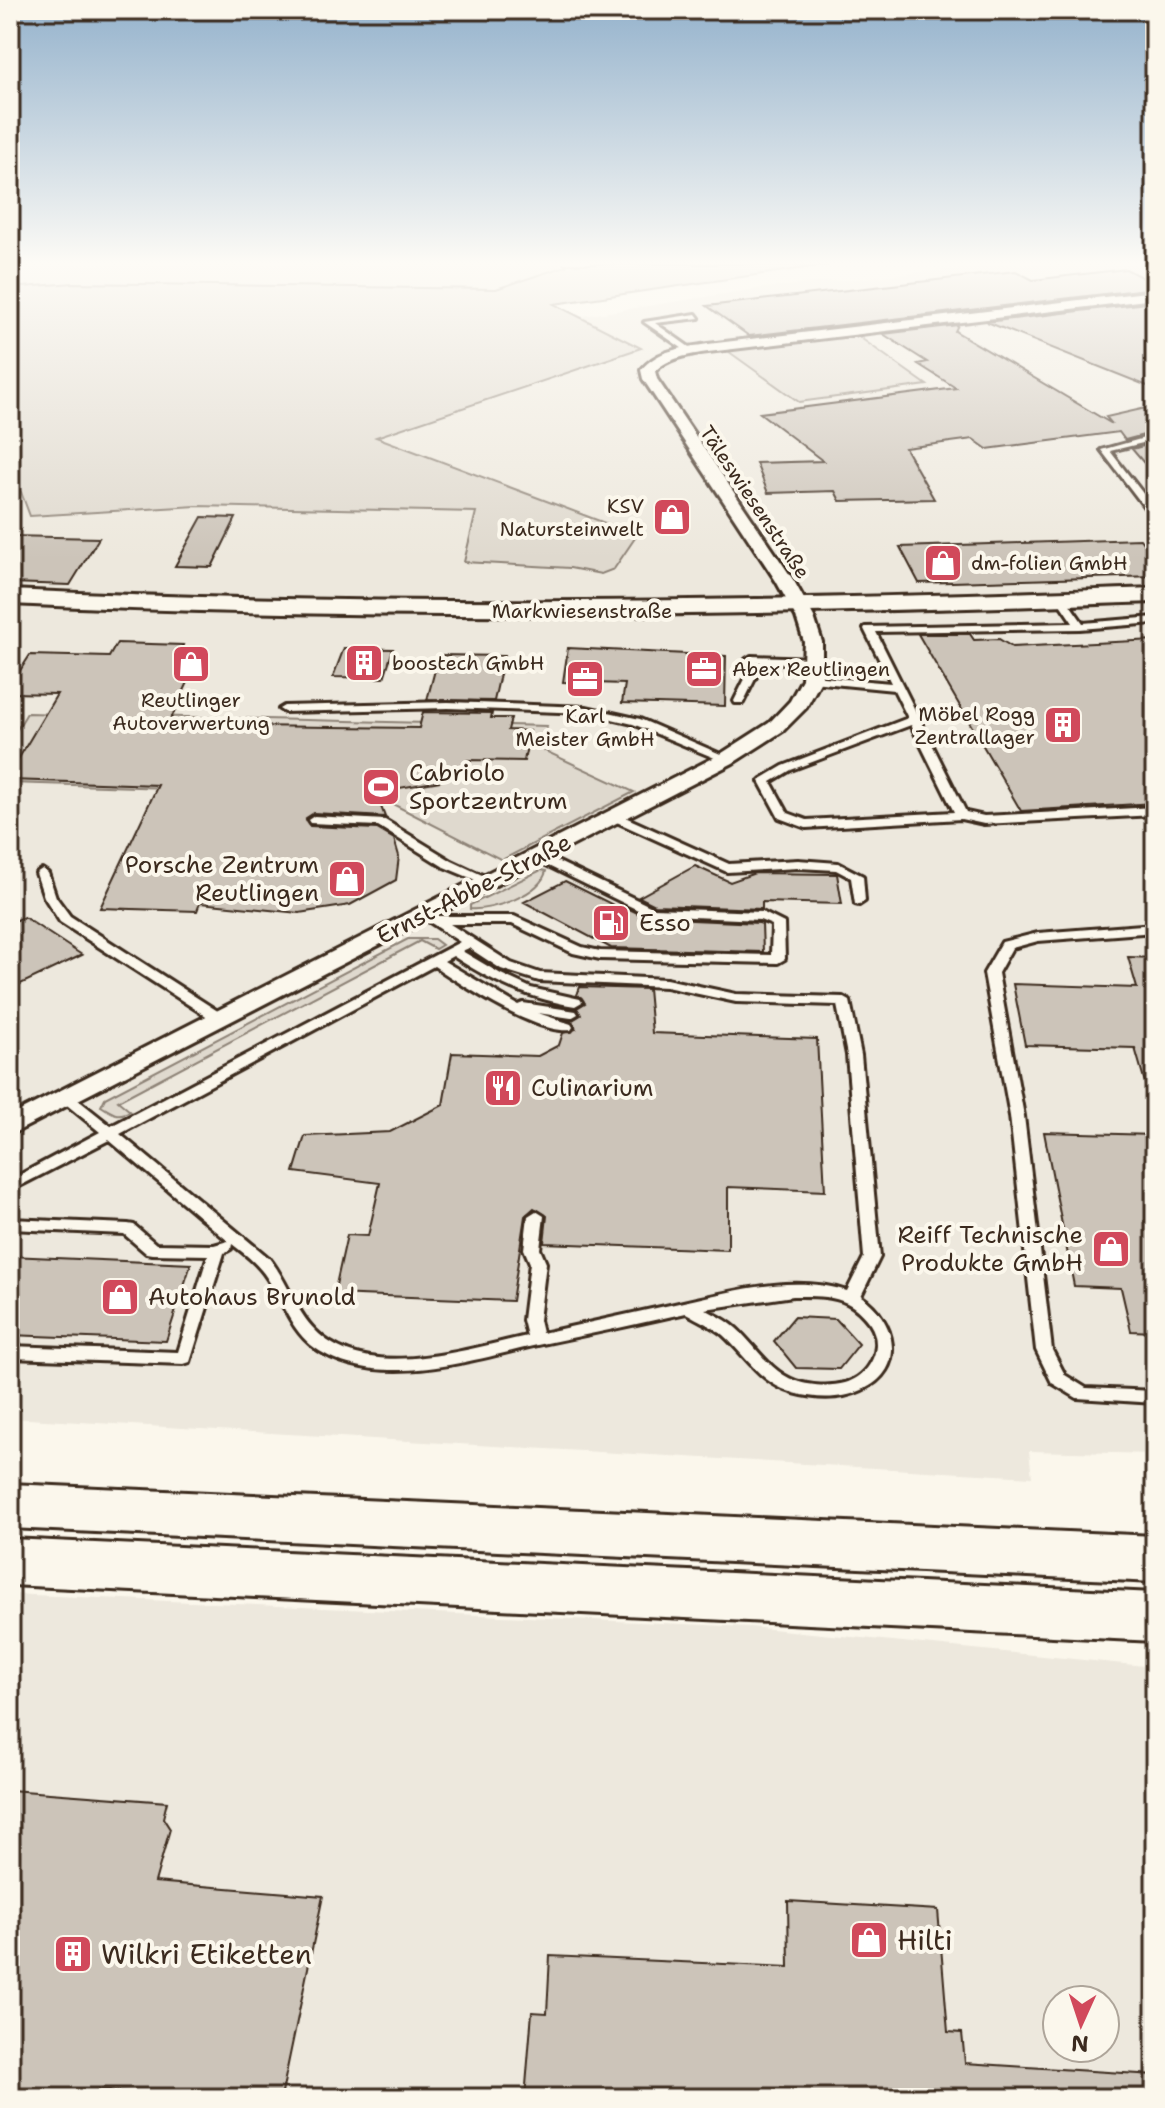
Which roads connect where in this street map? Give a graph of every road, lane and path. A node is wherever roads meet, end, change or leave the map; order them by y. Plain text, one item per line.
1 (655, 362) edge
2 (1155, 437) edge
3 (1155, 515) edge
4 (1155, 595) edge
5 (10, 597) edge
6 (1061, 598) junction
7 (800, 607) junction
8 (1155, 620) edge
9 (1080, 626) junction
10 (813, 670) junction
11 (897, 687) junction
12 (739, 701) dead end
13 (284, 709) dead end
14 (913, 720) junction
15 (726, 759) junction
16 (1155, 811) edge
17 (961, 815) junction
18 (614, 816) junction
19 (314, 820) dead end
20 (538, 856) junction
21 (42, 873) dead end
22 (489, 881) junction
23 (859, 901) dead end
24 (430, 917) junction
25 (1155, 928) edge
26 (470, 942) junction
27 (453, 951) junction
28 (435, 961) junction
29 (222, 1020) junction
30 (67, 1098) junction
31 (10, 1127) edge
32 (110, 1132) junction
33 (10, 1186) edge
34 (536, 1216) dead end
35 (10, 1224) edge
36 (235, 1240) junction
37 (217, 1250) junction
38 (852, 1298) junction
39 (688, 1307) junction
40 (536, 1340) junction
41 (10, 1352) edge
42 (1155, 1397) edge
43 (10, 1506) edge
44 (1155, 1559) edge
45 (10, 1562) edge
46 (1155, 1617) edge

1 - 7 street, Täleswiesenstraße
2 - 3 lane
4 - 6 street, Markwiesenstraße
5 - 7 street, Markwiesenstraße
6 - 7 street, Markwiesenstraße
6 - 9 lane
7 - 10 street
8 - 9 lane
9 - 11 lane
10 - 11 lane
10 - 12 lane
10 - 15 street, Ernst-Abbe-Straße
11 - 14 lane
13 - 15 lane
14 - 17 lane
14 - 17 lane
15 - 18 street, Ernst-Abbe-Straße
16 - 17 lane
18 - 20 street, Ernst-Abbe-Straße
18 - 23 lane
19 - 22 lane
20 - 22 street, Ernst-Abbe-Straße
20 - 24 lane
21 - 29 lane
22 - 24 street, Ernst-Abbe-Straße
24 - 26 lane
24 - 29 street, Ernst-Abbe-Straße
25 - 42 lane
26 - 27 lane
26 - 38 lane
27 - 28 lane
27 - 28 lane
28 - 32 lane
29 - 30 street, Ernst-Abbe-Straße
30 - 31 street, Ernst-Abbe-Straße
30 - 32 lane
32 - 33 lane
32 - 36 lane
34 - 40 lane
35 - 37 lane
36 - 37 lane
36 - 40 lane
37 - 41 lane
38 - 39 lane
38 - 39 lane
39 - 40 lane
43 - 44 highway
45 - 46 highway

